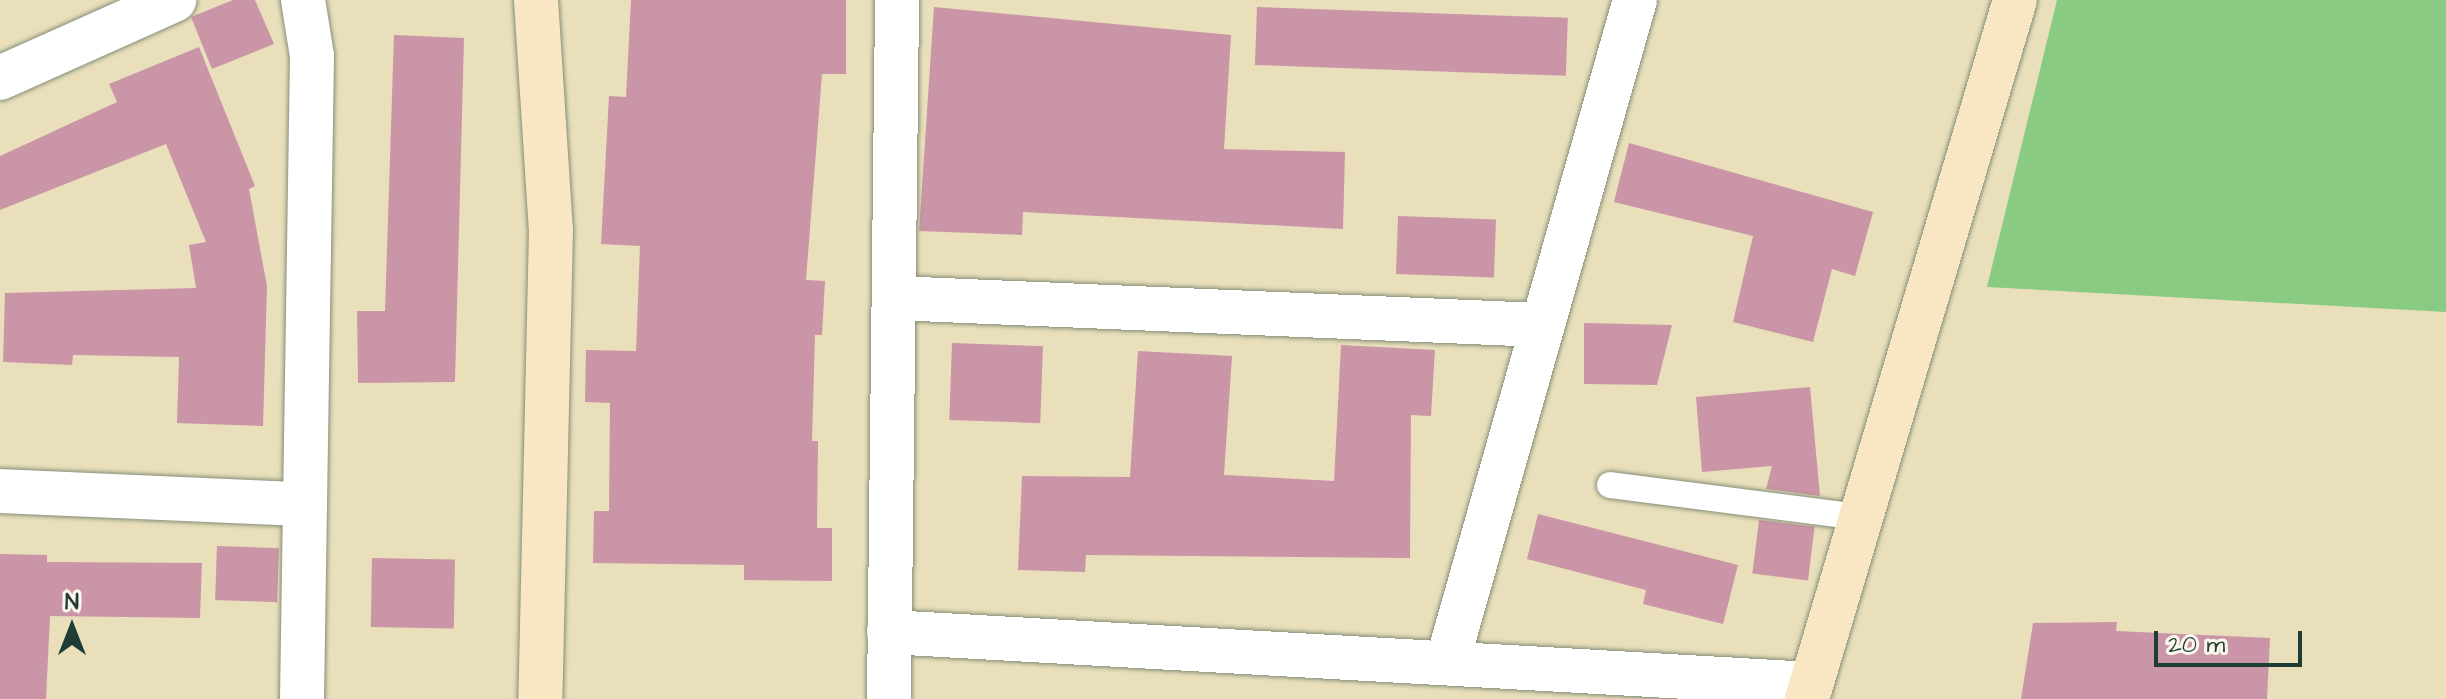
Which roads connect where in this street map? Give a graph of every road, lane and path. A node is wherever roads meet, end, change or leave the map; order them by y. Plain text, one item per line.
1 (174, 0) edge
2 (303, 0) edge
3 (536, 0) edge
4 (897, 0) edge
5 (1635, 0) edge
6 (2015, 0) edge
7 (0, 78) edge
8 (894, 298) junction
9 (1542, 325) junction
10 (1610, 485) dead end
11 (0, 491) edge
12 (302, 504) junction
13 (1861, 517) junction
14 (889, 632) junction
15 (1447, 663) junction
16 (1809, 692) edge
17 (302, 699) edge
18 (540, 699) edge
19 (889, 699) edge

1 - 7 street
2 - 12 street
3 - 18 street
4 - 8 street
5 - 9 street
6 - 13 street
8 - 9 street
8 - 14 street
9 - 15 street
10 - 13 lane
11 - 12 street
12 - 17 street
13 - 16 street
14 - 15 street
14 - 19 street
15 - 16 street

